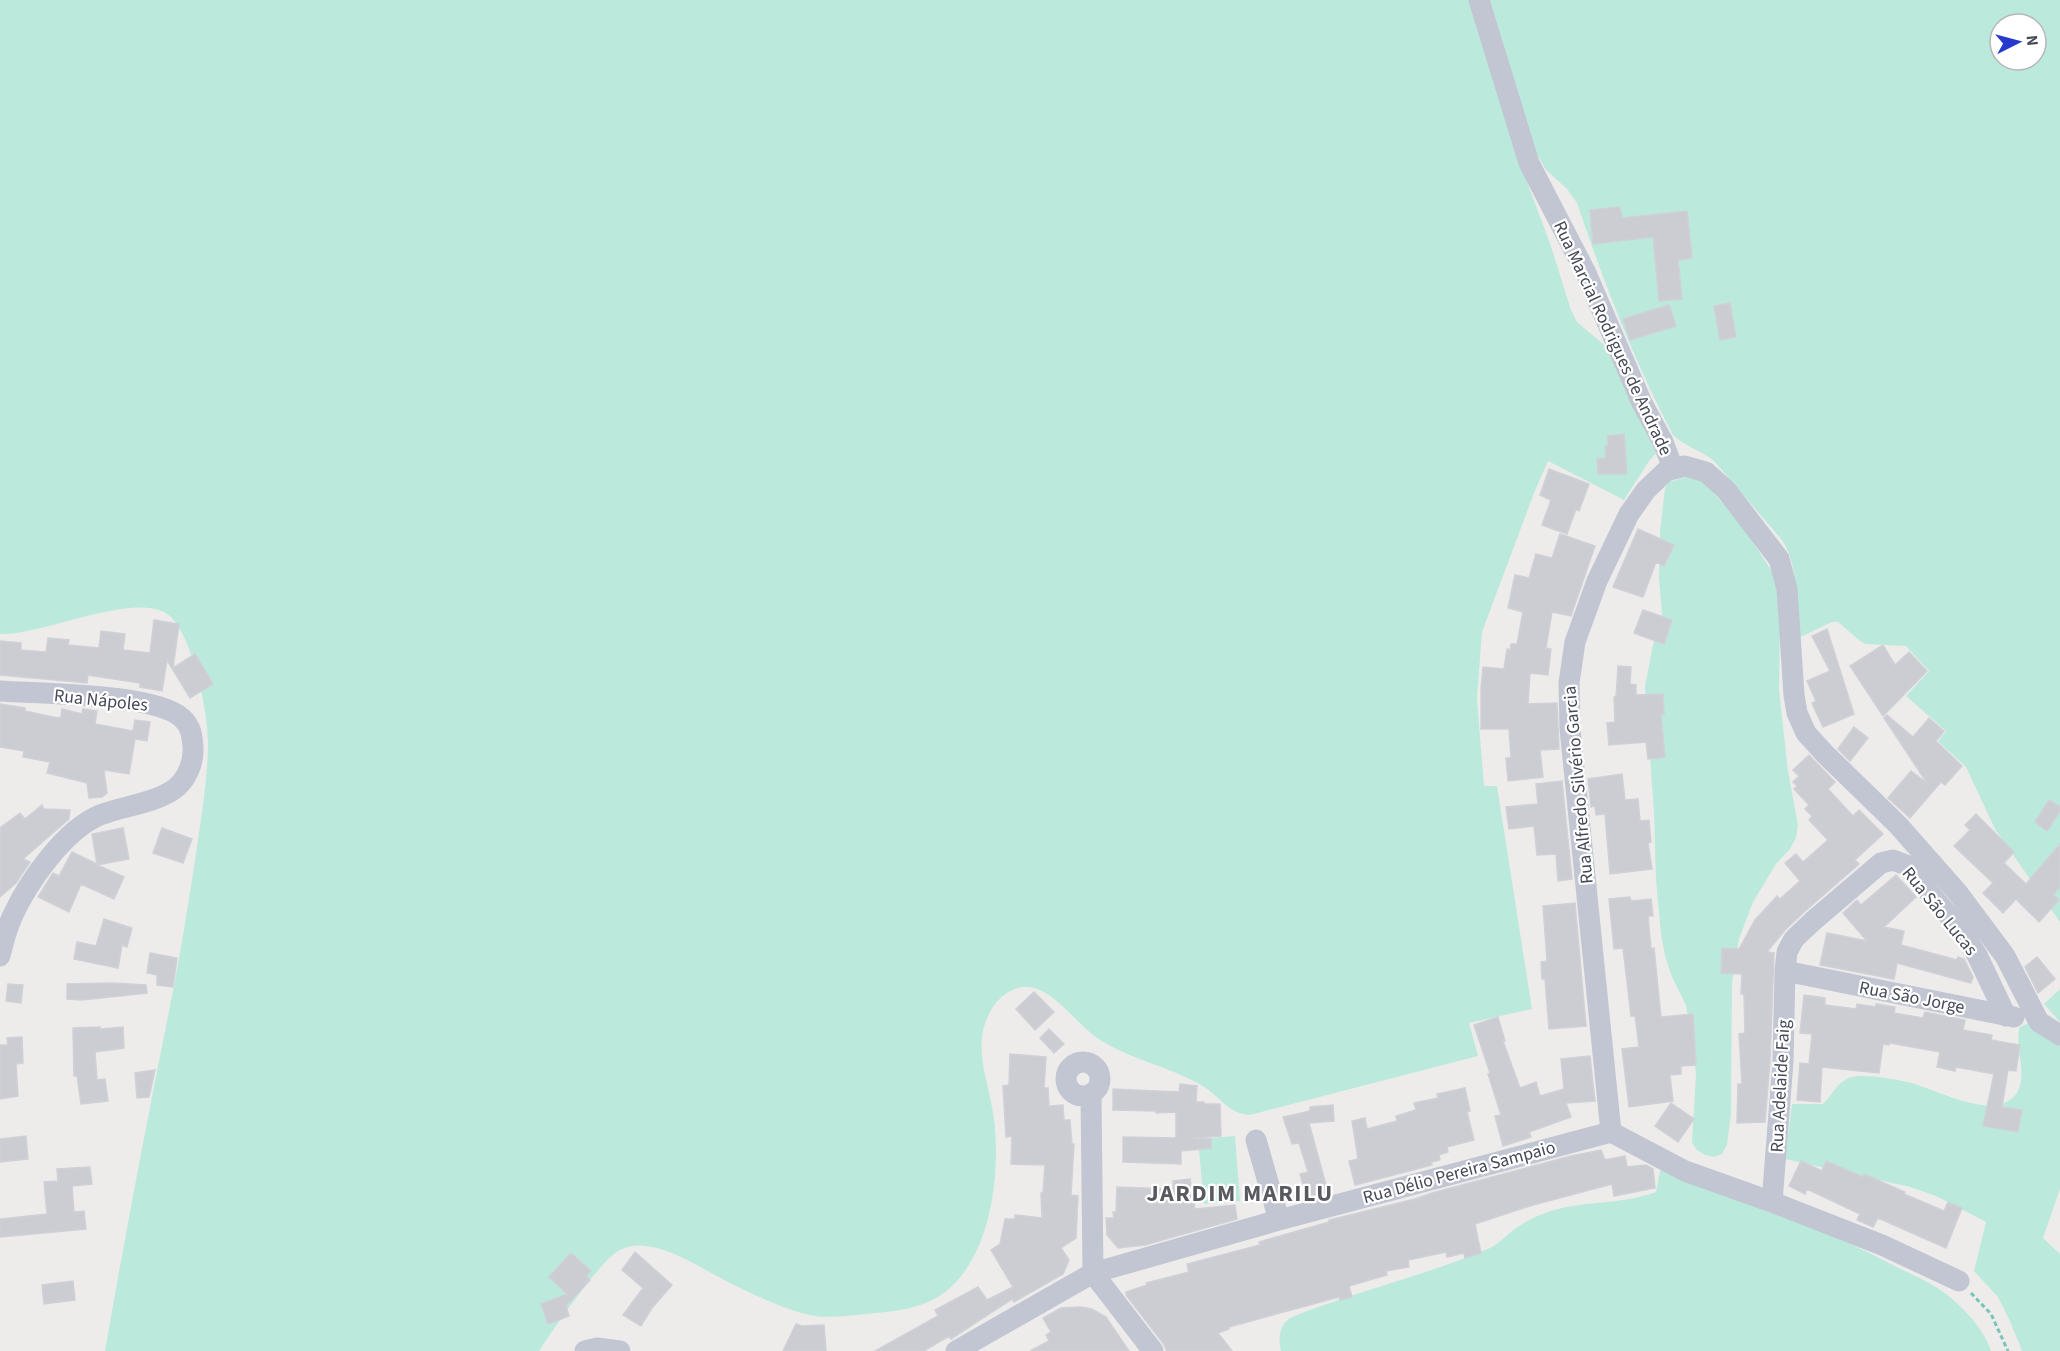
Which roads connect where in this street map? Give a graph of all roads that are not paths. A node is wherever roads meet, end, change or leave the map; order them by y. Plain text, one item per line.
1 (1479, 0) edge
2 (1673, 468) junction
3 (0, 691) edge
4 (0, 956) edge
5 (1785, 971) junction
6 (2006, 1016) junction
7 (2039, 1022) junction
8 (2060, 1035) edge
9 (1091, 1094) dead end
10 (1611, 1132) junction
11 (1256, 1140) dead end
12 (1772, 1202) junction
13 (1279, 1221) junction
14 (1094, 1273) junction
15 (1959, 1281) road end
16 (585, 1351) edge
17 (620, 1351) edge
18 (956, 1351) edge
19 (1153, 1351) edge

1 - 2 street, Rua Marcial Rodrigues de Andrade
2 - 7 street, Rua Marcial Rodrigues de Andrade
2 - 10 street, Rua Alfredo Silvério Garcia
3 - 4 street, Rua Nápoles
5 - 6 street, Rua São Jorge
5 - 6 street, Rua São Lucas
5 - 12 street, Rua Adelaide Faig
6 - 7 street, Rua São Jorge
7 - 8 street
9 - 14 street
10 - 12 street
10 - 13 street, Rua Délio Pereira Sampaio
11 - 13 street
12 - 15 street
13 - 14 street, Rua Délio Pereira Sampaio
14 - 18 street, Rua Délio Pereira Sampaio
14 - 19 street
16 - 17 street

